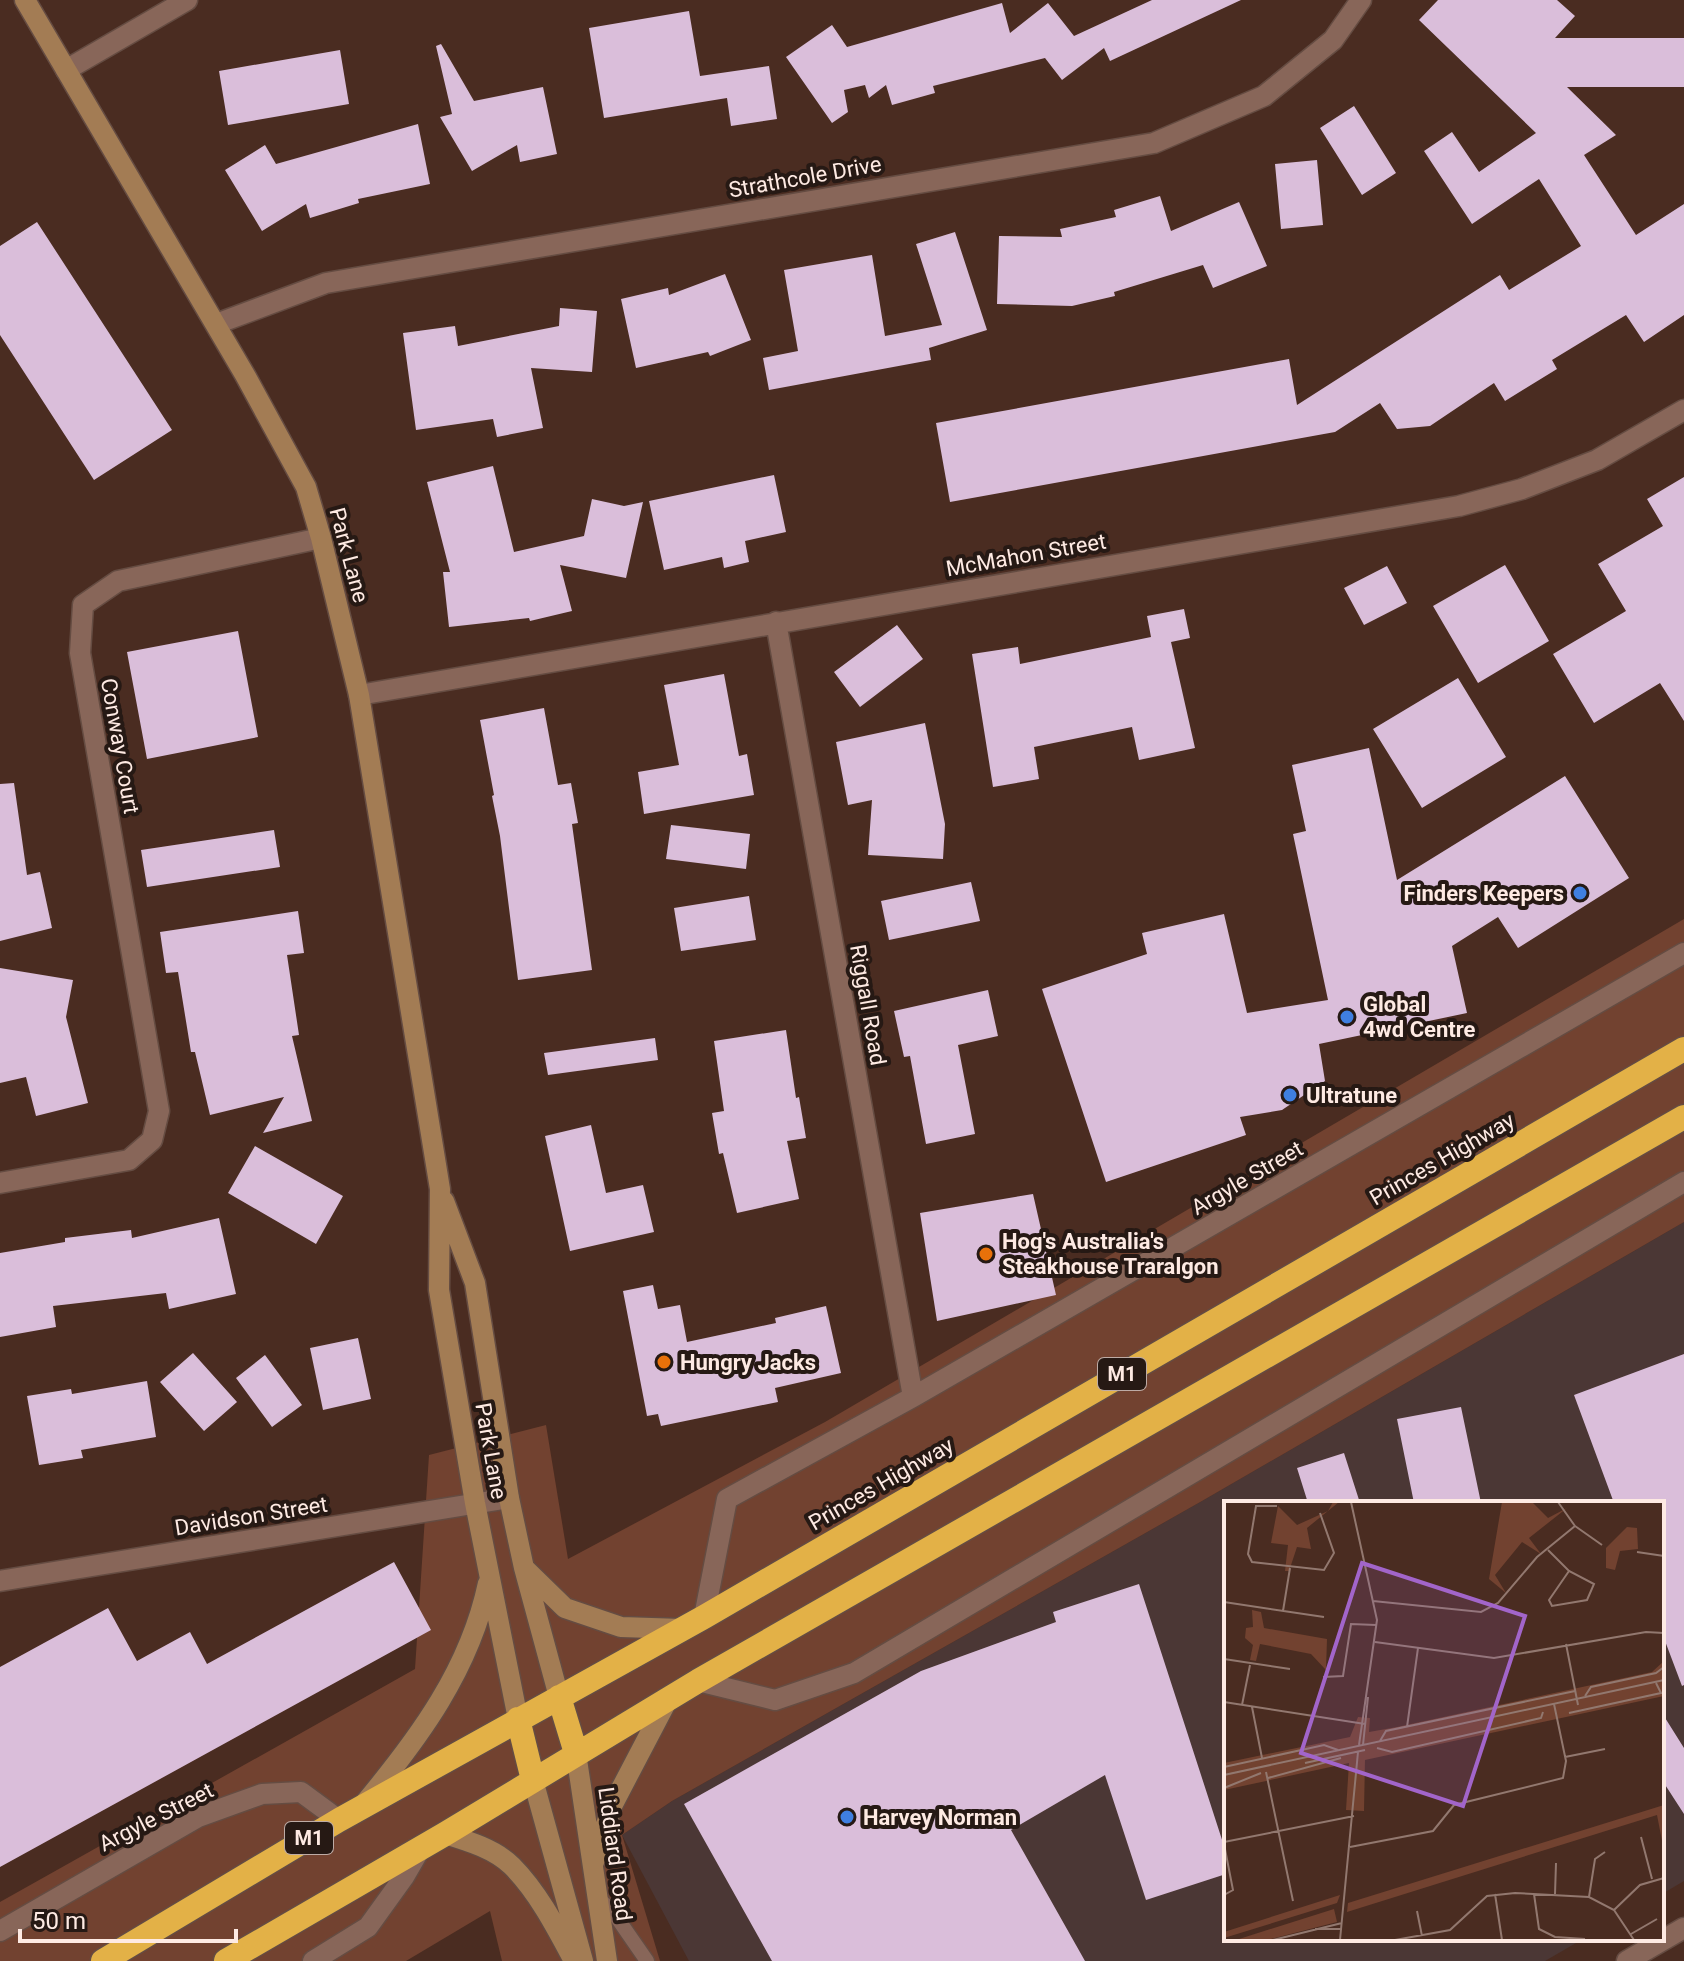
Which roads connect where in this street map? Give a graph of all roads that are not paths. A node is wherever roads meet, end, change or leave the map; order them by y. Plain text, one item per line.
1 (25, 0) edge
2 (187, 0) edge
3 (1361, 0) edge
4 (66, 70) junction
5 (216, 324) junction
6 (1684, 410) edge
7 (321, 538) junction
8 (776, 622) junction
9 (359, 695) junction
10 (1684, 953) edge
11 (1684, 1049) edge
12 (1684, 1117) edge
13 (1684, 1182) edge
14 (0, 1183) edge
15 (440, 1189) junction
16 (913, 1397) junction
17 (509, 1498) junction
18 (475, 1503) junction
19 (524, 1568) junction
20 (490, 1572) junction
21 (0, 1581) edge
22 (704, 1617) junction
23 (682, 1629) junction
24 (698, 1681) junction
25 (559, 1697) junction
26 (668, 1699) junction
27 (518, 1719) junction
28 (576, 1753) junction
29 (533, 1780) junction
30 (362, 1807) junction
31 (339, 1820) junction
32 (445, 1834) junction
33 (422, 1846) junction
34 (593, 1867) junction
35 (597, 1898) junction
36 (1684, 1928) edge
37 (0, 1931) edge
38 (1664, 1940) edge
39 (1662, 1941) edge
40 (103, 1961) edge
41 (226, 1961) edge
42 (313, 1961) edge
43 (574, 1961) edge
44 (583, 1961) edge
45 (607, 1961) edge
46 (647, 1961) edge
47 (1627, 1961) edge

1 - 4 street, Park Lane
2 - 4 street
3 - 5 street, Strathcole Drive
4 - 5 street, Park Lane
5 - 7 street, Park Lane
6 - 8 street, McMahon Street
7 - 9 street, Park Lane
7 - 14 street, Conway Court
8 - 9 street, McMahon Street
8 - 16 street, Riggall Road
9 - 15 street, Park Lane
10 - 16 street, Argyle Street
11 - 22 highway, Princes Highway / M1
12 - 24 highway, M1
13 - 24 street
15 - 17 street, Park Lane
15 - 18 street, Park Lane
16 - 22 street, Argyle Street
17 - 18 street, Davidson Street
17 - 19 street, Park Lane
18 - 20 street, Park Lane
18 - 21 street, Davidson Street
19 - 23 street
19 - 25 street, Park Lane
20 - 27 street, Park Lane
20 - 30 street
22 - 23 highway, Princes Highway / M1
23 - 25 highway, Princes Highway / M1
24 - 26 highway, M1
25 - 27 highway, Princes Highway / M1
25 - 28 highway
26 - 28 highway, M1
26 - 34 street
27 - 29 highway
27 - 30 highway, Princes Highway / M1
28 - 29 highway, M1
28 - 34 street, Liddiard Road
29 - 32 highway, M1
29 - 44 street
30 - 31 highway, Princes Highway / M1
31 - 37 street, Argyle Street
31 - 40 highway, Princes Highway / M1
32 - 33 highway, M1
32 - 43 street
33 - 41 highway, M1
33 - 42 street
34 - 35 street, Liddiard Road
35 - 45 street, Liddiard Road
35 - 46 lane
36 - 38 street
39 - 47 street

